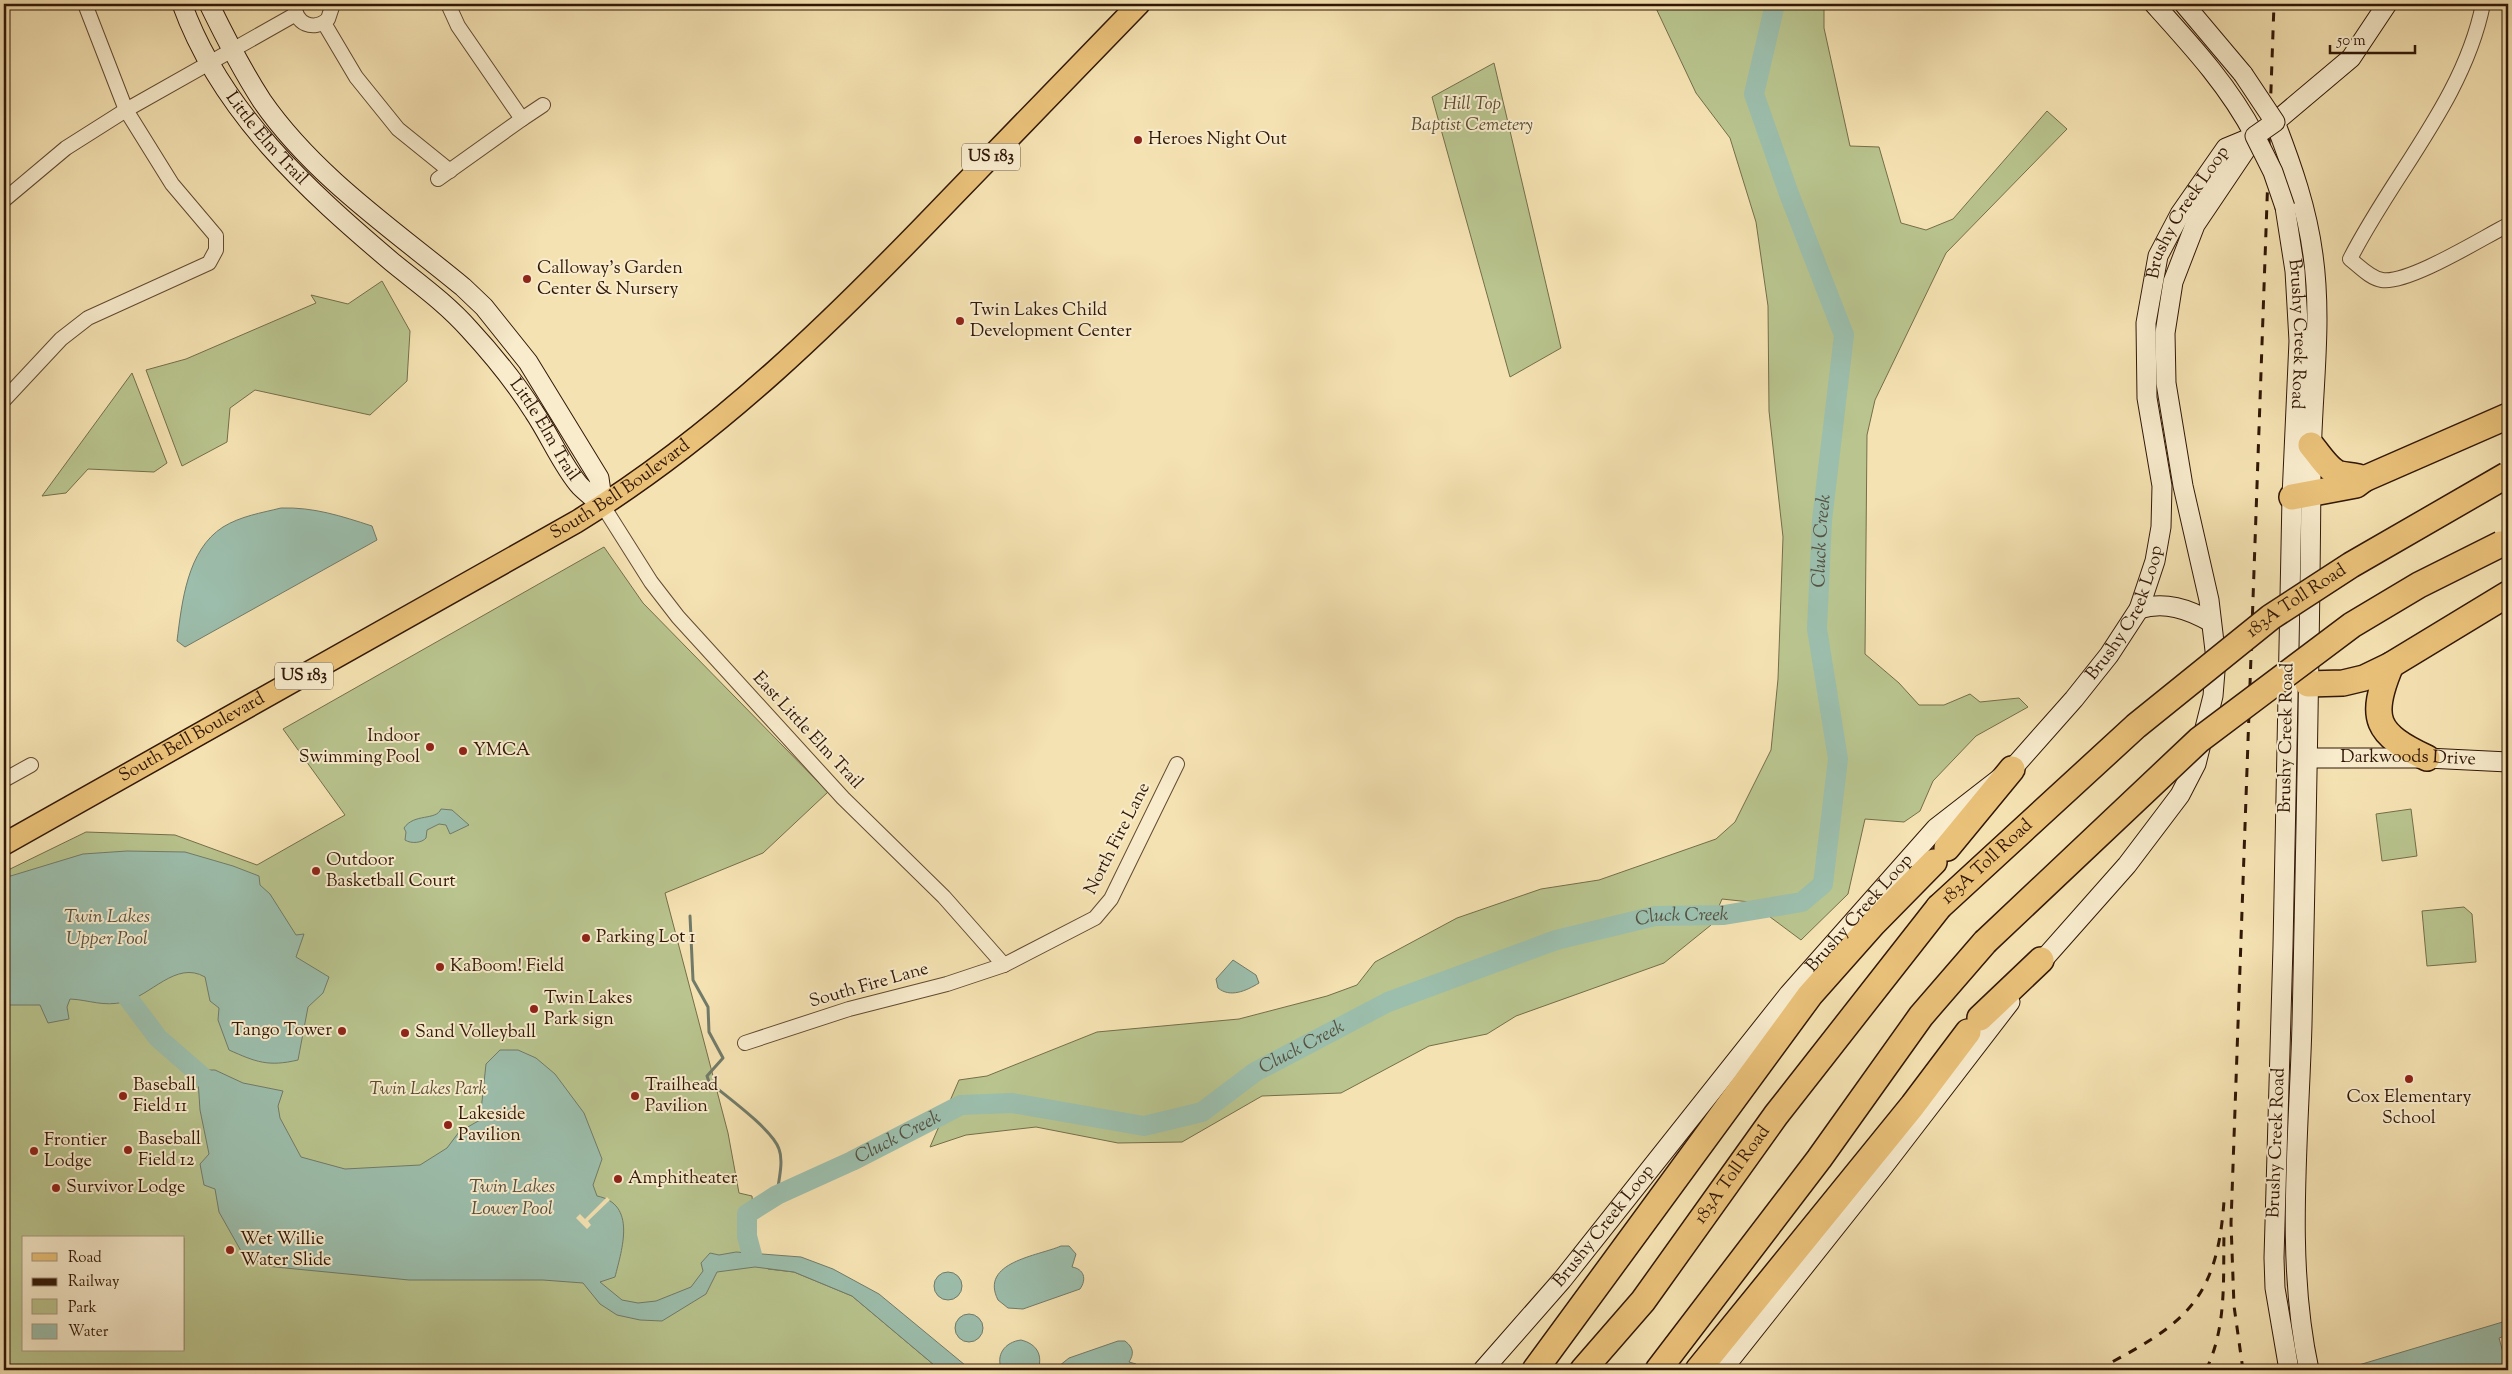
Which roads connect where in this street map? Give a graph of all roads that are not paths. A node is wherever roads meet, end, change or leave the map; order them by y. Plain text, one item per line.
1 (85, 4) edge
2 (182, 4) edge
3 (209, 4) edge
4 (333, 4) edge
5 (448, 4) edge
6 (1138, 4) edge
7 (2154, 4) edge
8 (2184, 4) edge
9 (2387, 4) edge
10 (2483, 4) edge
11 (295, 9) edge
12 (324, 23) junction
13 (232, 51) junction
14 (210, 63) junction
15 (543, 105) dead end
16 (126, 110) junction
17 (2281, 117) junction
18 (522, 119) junction
19 (2248, 139) junction
20 (6, 193) edge
21 (2508, 225) edge
22 (4, 400) edge
23 (2508, 416) edge
24 (2311, 445) junction
25 (2508, 475) edge
26 (2364, 479) junction
27 (2301, 496) junction
28 (603, 506) junction
29 (2505, 542) edge
30 (2508, 594) edge
31 (2291, 606) junction
32 (2139, 610) junction
33 (2212, 622) junction
34 (2390, 666) junction
35 (2303, 684) junction
36 (2308, 758) junction
37 (2427, 758) junction
38 (2508, 762) edge
39 (1177, 764) dead end
40 (30, 765) dead end
41 (2012, 769) junction
42 (4, 780) edge
43 (2286, 787) junction
44 (4, 844) edge
45 (2283, 946) junction
46 (2041, 960) junction
47 (1004, 965) junction
48 (745, 1043) dead end
49 (2297, 1280) junction
50 (1483, 1370) edge
51 (1535, 1370) edge
52 (1582, 1370) edge
53 (1658, 1370) edge
54 (1698, 1370) edge
55 (1722, 1370) edge
56 (2289, 1370) edge
57 (2309, 1370) edge

1 - 16 street
2 - 14 main road, Little Elm Trail
3 - 13 main road, Little Elm Trail
4 - 12 street
5 - 18 street
6 - 28 main road, South Bell Boulevard / US 183
7 - 19 main road, Brushy Creek Road
8 - 17 main road, Brushy Creek Road, bridge
9 - 17 main road
10 - 21 street
11 - 12 street
11 - 13 street
12 - 18 street
13 - 14 street
13 - 28 main road, Little Elm Trail
14 - 16 street
14 - 28 main road, Little Elm Trail
15 - 18 street
16 - 20 street
16 - 22 street
17 - 19 main road, bridge
17 - 24 main road, Brushy Creek Road
19 - 27 main road, Brushy Creek Road, bridge
19 - 32 main road, Brushy Creek Loop
19 - 33 main road, Brushy Creek Loop
23 - 26 highway
24 - 26 highway
24 - 27 main road, Brushy Creek Road
25 - 52 highway, 183A Toll Road, bridge
26 - 27 highway
27 - 31 main road, Brushy Creek Road
27 - 35 main road, Brushy Creek Road
28 - 44 main road, South Bell Boulevard / US 183
28 - 47 street, East Little Elm Trail
29 - 53 highway, bridge
30 - 34 highway
31 - 35 main road
31 - 43 main road, Brushy Creek Road
32 - 33 main road
32 - 41 main road, Brushy Creek Loop
33 - 46 main road, Brushy Creek Loop
34 - 35 highway
34 - 37 highway
35 - 36 main road, Brushy Creek Road
36 - 37 main road, Darkwoods Drive
36 - 43 main road
36 - 49 main road, Brushy Creek Road
37 - 38 main road, Darkwoods Drive
39 - 47 street, North Fire Lane
40 - 42 street
41 - 50 main road, Brushy Creek Loop
41 - 51 highway
43 - 45 main road, Brushy Creek Road
45 - 49 main road
45 - 56 main road, Brushy Creek Road
46 - 54 highway
46 - 55 main road, Brushy Creek Loop
47 - 48 street, South Fire Lane
49 - 57 main road, Brushy Creek Road

